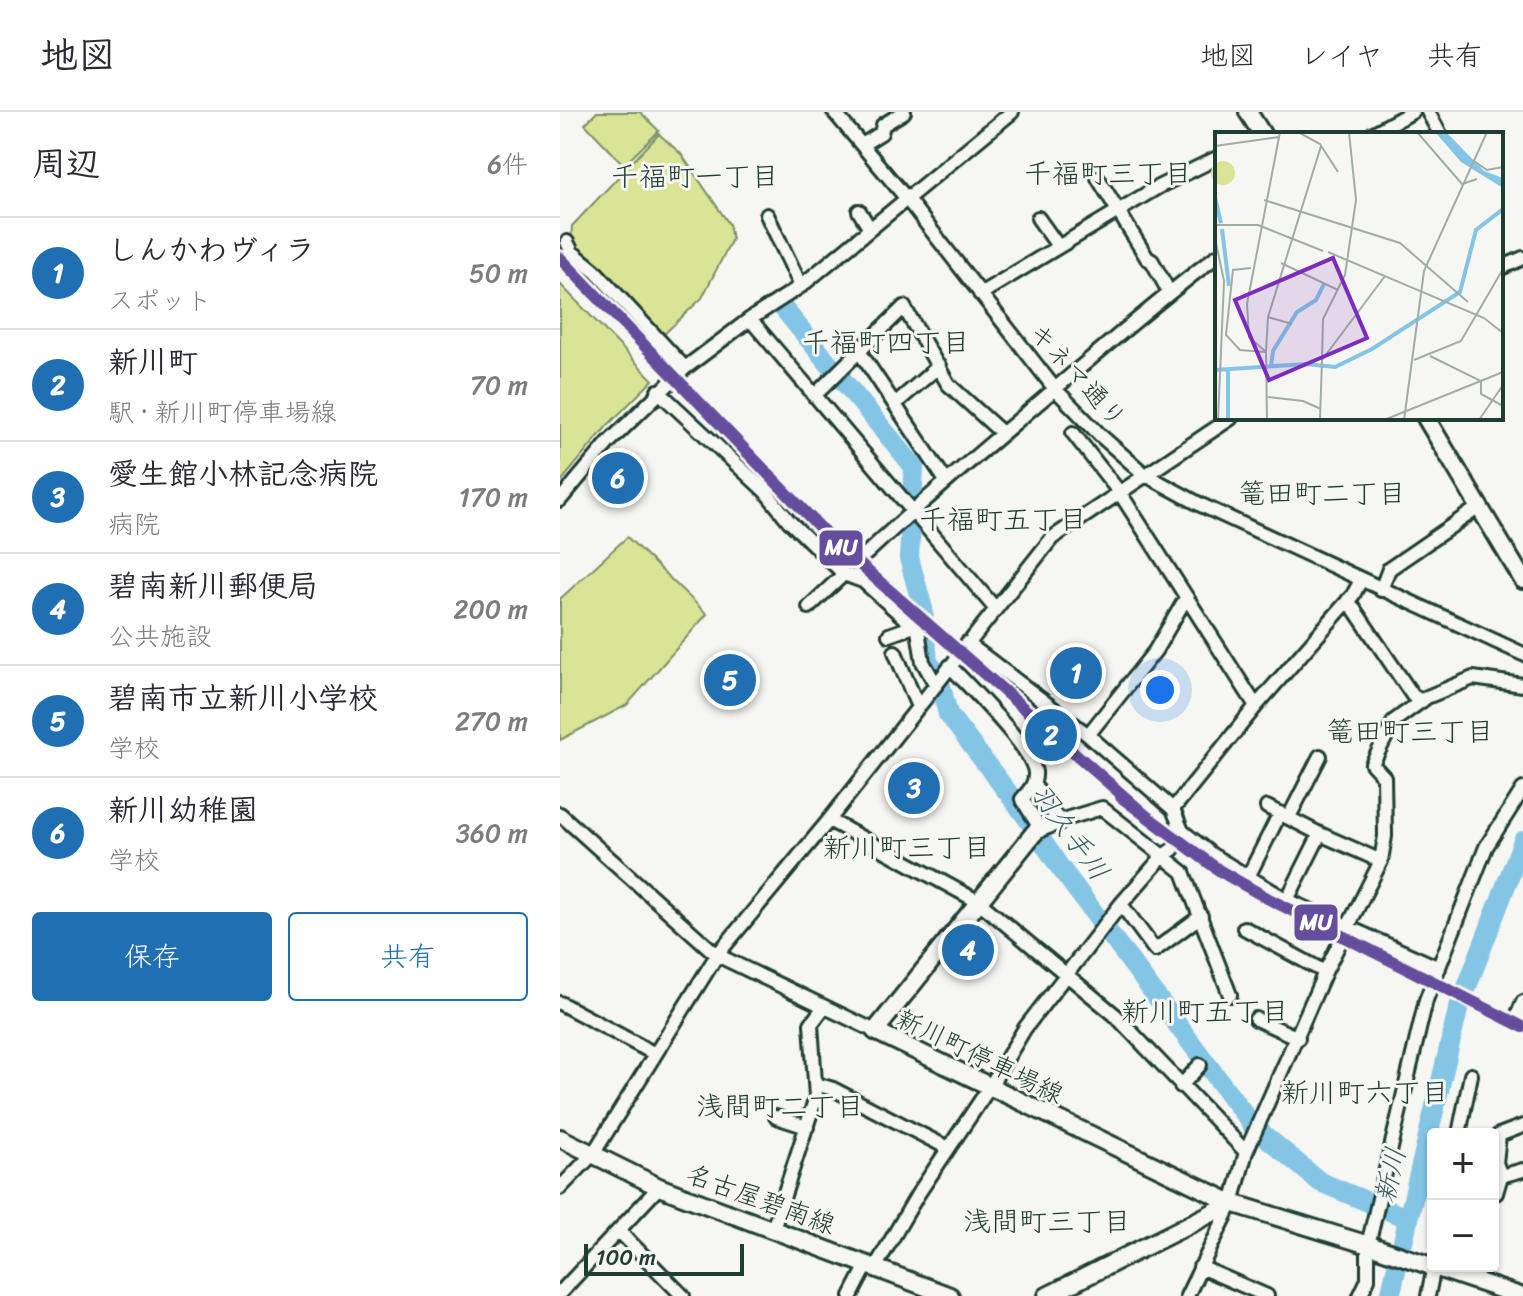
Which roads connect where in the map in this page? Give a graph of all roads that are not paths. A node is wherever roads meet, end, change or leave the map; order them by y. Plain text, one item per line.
1 (904, 112) edge
2 (1012, 112) edge
3 (1248, 112) edge
4 (1412, 112) edge
5 (1428, 112) edge
6 (842, 115) edge
7 (1261, 132) edge
8 (1376, 132) edge
9 (1439, 132) edge
10 (862, 145) junction
11 (1215, 159) edge
12 (1098, 178) dead end
13 (907, 199) junction
14 (1119, 209) junction
15 (859, 211) dead end
16 (767, 215) dead end
17 (1038, 218) dead end
18 (870, 229) junction
19 (567, 242) dead end
20 (1058, 246) junction
21 (1215, 258) edge
22 (1523, 258) edge
23 (1504, 266) edge
24 (801, 286) junction
25 (1169, 292) junction
26 (980, 294) junction
27 (750, 319) junction
28 (859, 351) junction
29 (939, 366) junction
30 (685, 368) junction
31 (1055, 389) junction
32 (658, 391) junction
33 (814, 396) junction
34 (896, 403) junction
35 (1228, 420) edge
36 (1427, 420) edge
37 (1002, 433) junction
38 (1073, 433) dead end
39 (1144, 474) junction
40 (946, 481) junction
41 (1120, 493) junction
42 (560, 500) edge
43 (1479, 507) junction
44 (912, 511) junction
45 (866, 554) dead end
46 (844, 574) junction
47 (1361, 580) junction
48 (1523, 580) edge
49 (1381, 590) junction
50 (1186, 598) junction
51 (1348, 600) junction
52 (809, 607) dead end
53 (994, 607) junction
54 (914, 626) junction
55 (889, 635) dead end
56 (967, 643) junction
57 (895, 652) dead end
58 (1523, 654) edge
59 (950, 666) junction
60 (936, 685) junction
61 (1523, 685) edge
62 (1422, 701) junction
63 (1256, 706) junction
64 (918, 707) junction
65 (1088, 735) junction
66 (1320, 756) dead end
67 (1034, 785) junction
68 (1523, 789) edge
69 (1267, 807) dead end
70 (1173, 809) junction
71 (560, 814) edge
72 (1285, 815) junction
73 (829, 820) junction
74 (1059, 821) junction
75 (1040, 828) junction
76 (1182, 831) junction
77 (1320, 834) junction
78 (1163, 856) junction
79 (1381, 861) junction
80 (1248, 877) junction
81 (1287, 900) junction
82 (979, 902) junction
83 (1121, 904) junction
84 (1201, 916) junction
85 (1346, 926) junction
86 (1244, 928) dead end
87 (717, 955) junction
88 (1439, 968) junction
89 (1325, 972) junction
90 (1067, 973) junction
91 (1230, 995) dead end
92 (1523, 1002) edge
93 (560, 1003) edge
94 (824, 1007) junction
95 (1256, 1019) dead end
96 (1523, 1019) edge
97 (875, 1031) junction
98 (1298, 1038) junction
99 (655, 1054) junction
100 (1200, 1065) dead end
101 (1471, 1075) dead end
102 (816, 1084) junction
103 (991, 1085) junction
104 (1181, 1086) junction
105 (776, 1117) dead end
106 (1523, 1126) edge
107 (807, 1127) junction
108 (1460, 1128) edge
109 (560, 1138) edge
110 (948, 1148) junction
111 (1246, 1152) junction
112 (593, 1154) junction
113 (1523, 1170) edge
114 (1501, 1176) junction
115 (1499, 1183) edge
116 (659, 1187) junction
117 (560, 1188) edge
118 (1232, 1203) junction
119 (773, 1229) junction
120 (619, 1231) junction
121 (1371, 1246) junction
122 (1427, 1264) edge
123 (872, 1265) junction
124 (1200, 1267) junction
125 (1431, 1272) edge
126 (1461, 1272) edge
127 (560, 1293) edge
128 (683, 1296) edge
129 (851, 1296) edge
130 (950, 1296) edge
131 (1047, 1296) edge
132 (1187, 1296) edge
133 (1267, 1296) edge
134 (1360, 1296) edge
135 (1428, 1296) edge
136 (1520, 1296) edge

1 - 10 street
2 - 13 street
3 - 7 main road
4 - 8 street
5 - 9 street
6 - 10 street, キネマ通り
10 - 13 street, キネマ通り
11 - 14 street
12 - 14 street
13 - 18 street
13 - 26 street, キネマ通り
14 - 20 street
14 - 25 street
15 - 18 street
16 - 24 street
17 - 20 street
18 - 24 street
19 - 30 street
20 - 26 street
21 - 25 street
22 - 23 street
24 - 27 street
25 - 31 street
26 - 31 street, キネマ通り
27 - 30 street
27 - 33 street
28 - 29 street
28 - 33 street
28 - 34 street
29 - 34 street
29 - 37 street
30 - 32 street
31 - 37 street
31 - 39 street, キネマ通り
32 - 42 street
32 - 46 street
33 - 44 street
34 - 40 street
35 - 39 street
36 - 43 main road
37 - 40 street
38 - 41 street
39 - 41 street
39 - 47 street, キネマ通り
40 - 44 street
41 - 50 street
41 - 53 street
43 - 48 main road
43 - 49 street
44 - 45 street
44 - 53 street
46 - 52 street
46 - 54 street
47 - 49 street, キネマ通り
47 - 51 street
49 - 58 street, キネマ通り
50 - 63 street
50 - 65 street
51 - 62 street
51 - 63 street
53 - 56 street
54 - 55 street
54 - 60 street
56 - 59 street
56 - 65 street
57 - 64 street
59 - 60 street
59 - 67 street
60 - 64 street
61 - 62 street
62 - 79 street
63 - 70 street
64 - 73 street
65 - 70 street
66 - 72 street
67 - 74 street
67 - 75 street
68 - 88 street
69 - 72 street
70 - 76 street
71 - 87 street
72 - 77 street
72 - 80 street
73 - 82 street
73 - 87 street
74 - 75 main road
74 - 78 street
75 - 82 main road, 新川町停車場線
76 - 78 street
76 - 80 street
77 - 79 street
77 - 81 street
78 - 83 street
78 - 84 street
79 - 85 street
80 - 81 street
81 - 85 street
82 - 90 street
82 - 97 main road, 新川町停車場線
83 - 84 street
83 - 90 street
84 - 91 street
85 - 88 street
85 - 89 street
86 - 89 street
87 - 94 street
87 - 99 street
88 - 121 street
89 - 98 street
90 - 103 street
90 - 104 street
92 - 96 street
93 - 99 street
94 - 97 street
94 - 102 street
95 - 98 street
97 - 103 main road, 新川町停車場線
98 - 111 street
99 - 112 street
100 - 104 street
101 - 108 street
102 - 107 street
102 - 110 street
103 - 110 street
103 - 118 main road, 新川町停車場線
104 - 111 street
105 - 107 street
106 - 114 street
107 - 119 street
109 - 112 main road, 名古屋碧南線
110 - 123 street
111 - 118 street
112 - 116 main road, 名古屋碧南線
112 - 117 street
113 - 114 street
114 - 115 street
116 - 119 main road, 名古屋碧南線
116 - 120 street
118 - 121 main road
118 - 124 street
118 - 131 main road
119 - 123 main road, 名古屋碧南線
120 - 127 street
120 - 128 street
121 - 122 main road
121 - 134 street
123 - 129 street
123 - 130 main road, 名古屋碧南線
124 - 132 street
124 - 133 street
125 - 135 street
126 - 136 main road

